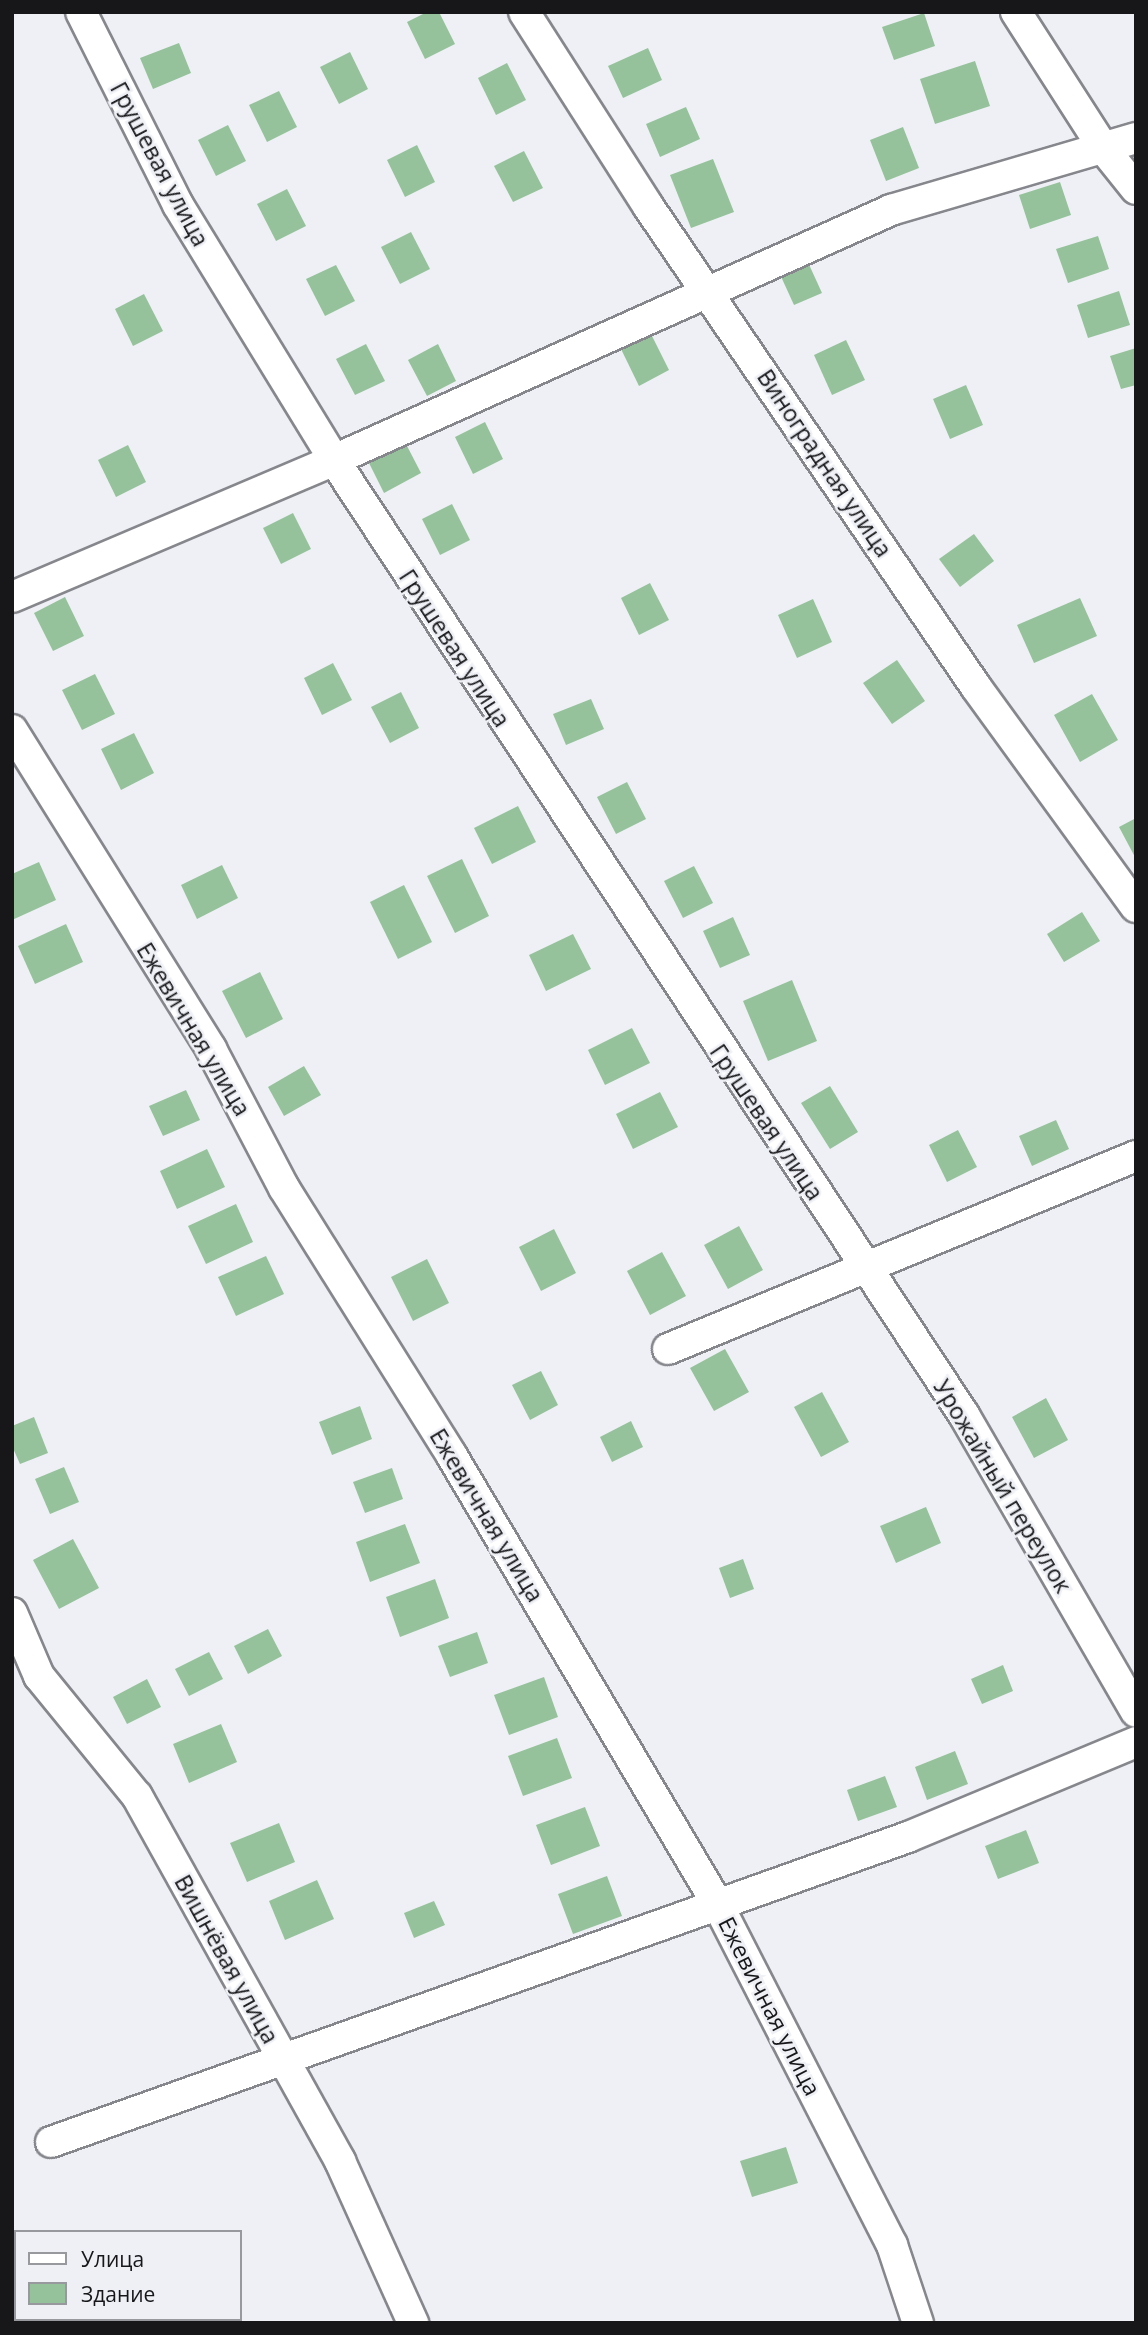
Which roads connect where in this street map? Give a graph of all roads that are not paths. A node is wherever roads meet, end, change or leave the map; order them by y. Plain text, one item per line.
1 (81, 12) edge
2 (524, 12) edge
3 (1016, 12) edge
4 (1136, 138) edge
5 (1104, 149) junction
6 (1136, 190) edge
7 (710, 292) junction
8 (334, 460) junction
9 (12, 597) edge
10 (12, 730) edge
11 (1136, 908) edge
12 (1136, 1156) edge
13 (863, 1266) junction
14 (668, 1349) dead end
15 (12, 1614) edge
16 (1136, 1712) edge
17 (1136, 1742) edge
18 (718, 1905) junction
19 (284, 2060) junction
20 (51, 2142) dead end
21 (413, 2323) edge
22 (918, 2323) edge

1 - 8 street, Грушевая улица
2 - 7 street, Виноградная улица
3 - 5 street
4 - 5 street
5 - 6 street
5 - 7 street
7 - 8 street
7 - 11 street, Виноградная улица
8 - 9 street
8 - 13 street, Грушевая улица
10 - 18 street, Ежевичная улица
12 - 13 street
13 - 14 street
13 - 16 street, Урожайный переулок
15 - 19 street, Вишнёвая улица
17 - 18 street
18 - 19 street
18 - 22 street, Ежевичная улица
19 - 20 street
19 - 21 street, Вишнёвая улица

